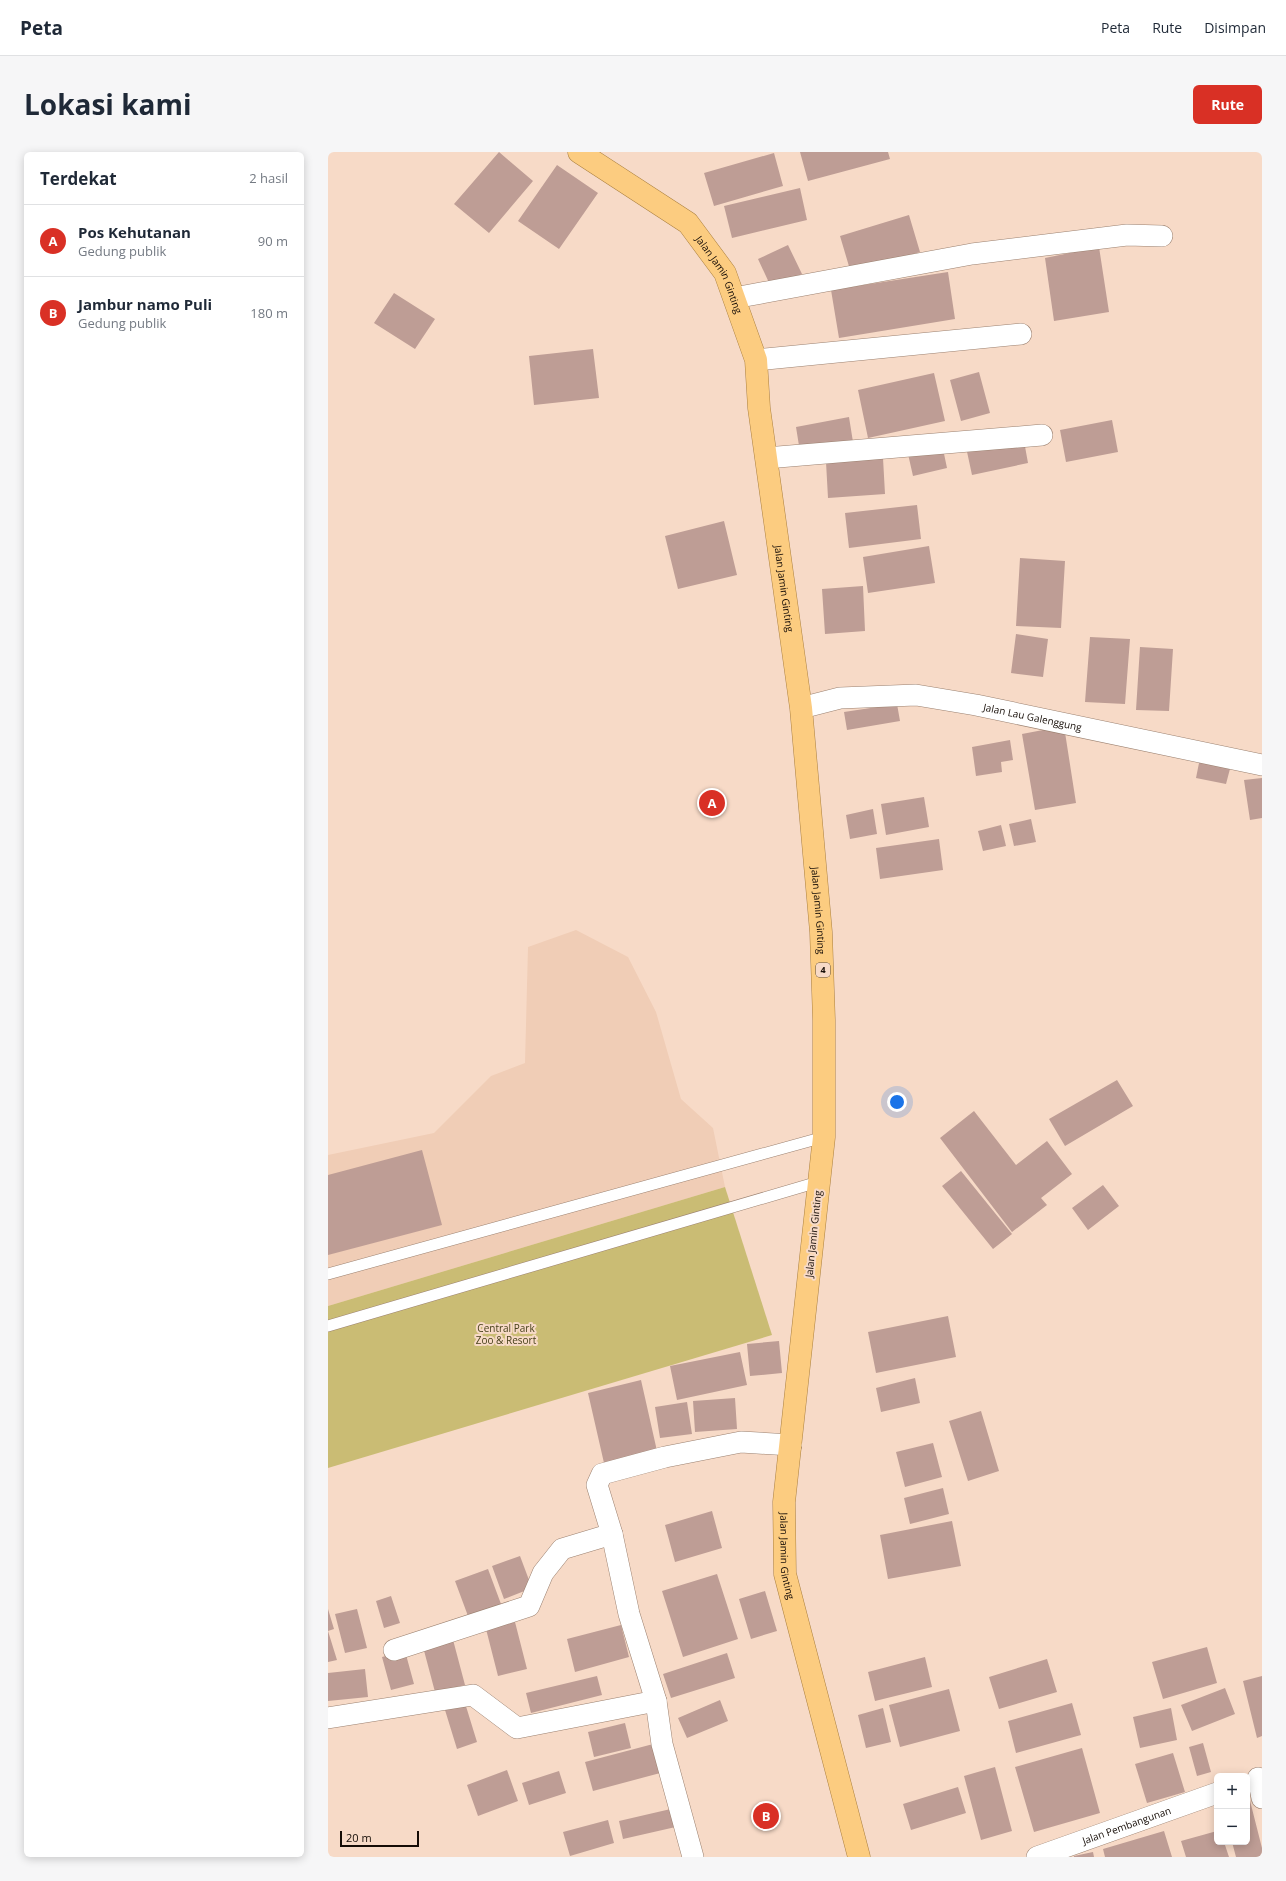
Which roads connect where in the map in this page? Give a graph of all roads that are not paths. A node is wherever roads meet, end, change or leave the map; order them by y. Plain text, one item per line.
1 (580, 152) edge
2 (1162, 236) dead end
3 (734, 298) junction
4 (1021, 334) dead end
5 (756, 360) junction
6 (1042, 435) dead end
7 (766, 458) junction
8 (801, 708) junction
9 (1262, 765) edge
10 (824, 1137) junction
11 (818, 1182) junction
12 (328, 1274) edge
13 (328, 1326) edge
14 (791, 1445) junction
15 (612, 1534) junction
16 (394, 1650) dead end
17 (656, 1701) junction
18 (328, 1718) edge
19 (1214, 1794) edge
20 (693, 1857) edge
21 (859, 1857) edge
22 (1037, 1857) edge

1 - 3 highway, Jalan Jamin Ginting / 4
2 - 3 street
3 - 5 highway, Jalan Jamin Ginting / 4
4 - 5 street
5 - 7 highway, Jalan Jamin Ginting / 4
6 - 7 street
7 - 8 highway, Jalan Jamin Ginting / 4
8 - 9 street, Jalan Lau Galenggung
8 - 10 highway, Jalan Jamin Ginting / 4
10 - 11 highway, Jalan Jamin Ginting / 4
10 - 12 lane
11 - 13 lane
11 - 14 highway, Jalan Jamin Ginting / 4
14 - 15 street
14 - 21 highway, Jalan Jamin Ginting / 4
15 - 16 street
15 - 17 street
17 - 18 street
17 - 20 street
19 - 22 street, Jalan Pembangunan

